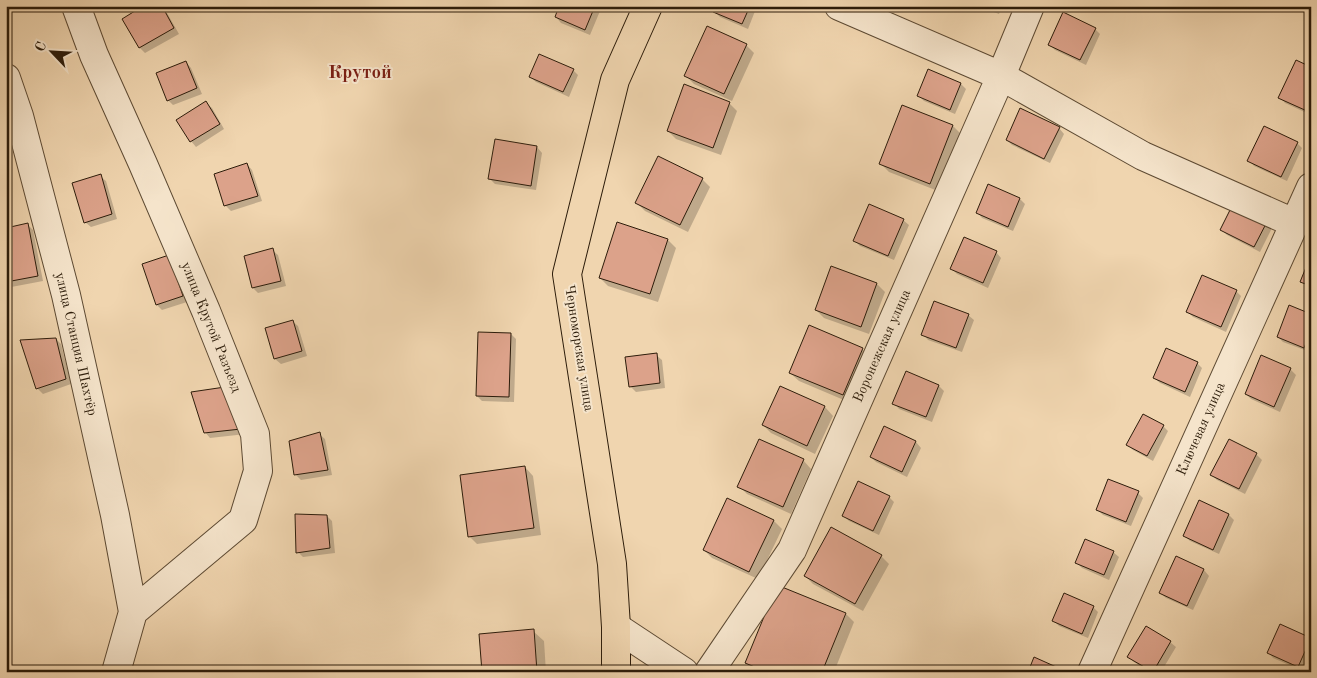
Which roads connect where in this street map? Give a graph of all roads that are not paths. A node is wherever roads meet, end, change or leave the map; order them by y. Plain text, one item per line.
1 (76, 6) edge
2 (648, 6) edge
3 (839, 6) edge
4 (1030, 6) edge
5 (1001, 76) junction
6 (6, 78) edge
7 (1311, 187) edge
8 (1294, 224) junction
9 (133, 612) junction
10 (616, 627) junction
11 (116, 672) edge
12 (616, 672) edge
13 (684, 672) edge
14 (709, 672) edge
15 (1092, 672) edge

1 - 9 street, улица Крутой Разъезд
2 - 10 main road, Черноморская улица
3 - 5 street
4 - 5 street, Воронежская улица
5 - 8 street
5 - 14 street, Воронежская улица
6 - 9 street, улица Станция Шахтёр
7 - 8 street, Ключевая улица
8 - 15 street, Ключевая улица
9 - 11 street
10 - 12 main road, Черноморская улица
10 - 13 street

